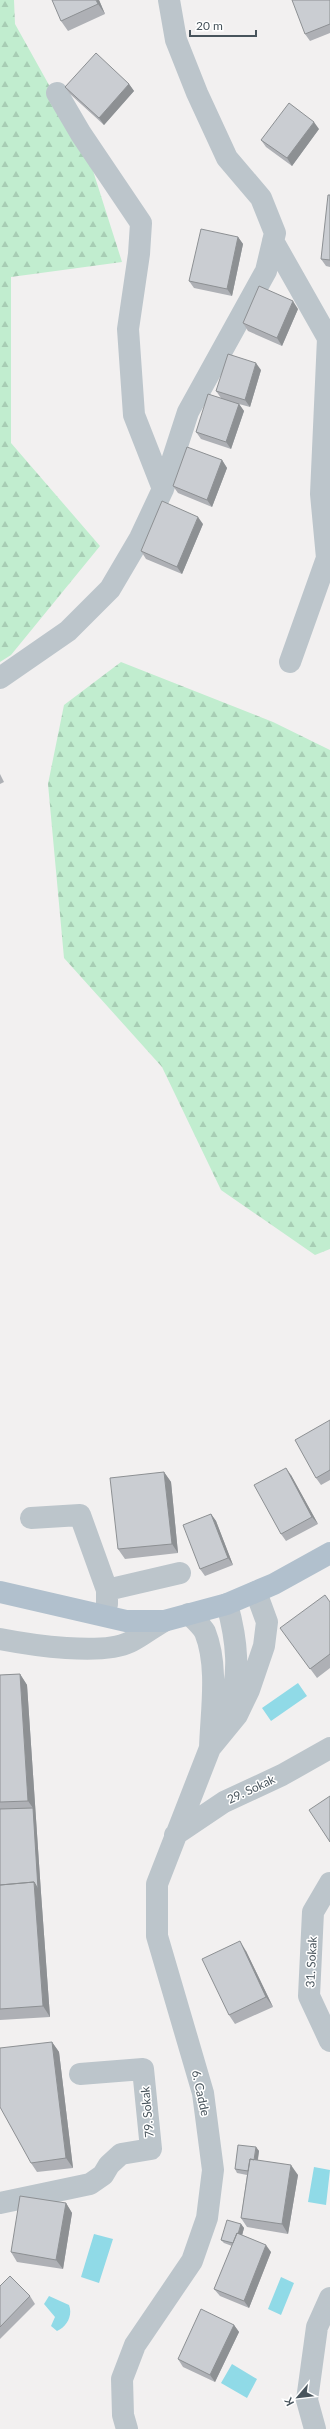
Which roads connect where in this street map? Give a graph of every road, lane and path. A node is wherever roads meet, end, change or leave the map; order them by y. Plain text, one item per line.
1 (169, 0) edge
2 (57, 92) dead end
3 (273, 241) junction
4 (163, 489) junction
5 (290, 662) dead end
6 (0, 678) edge
7 (31, 1518) dead end
8 (330, 1553) edge
9 (180, 1573) dead end
10 (107, 1590) junction
11 (0, 1592) edge
12 (256, 1592) junction
13 (227, 1604) junction
14 (189, 1614) junction
15 (107, 1617) junction
16 (164, 1621) junction
17 (0, 1639) edge
18 (210, 1748) junction
19 (330, 1748) edge
20 (175, 1835) junction
21 (330, 1883) edge
22 (330, 2041) edge
23 (80, 2074) dead end
24 (0, 2203) edge
25 (330, 2298) edge
26 (127, 2429) edge
27 (315, 2429) edge

1 - 3 street
2 - 4 street
3 - 4 street
3 - 5 street
4 - 6 street
7 - 10 street
8 - 12 main road
9 - 10 street
10 - 15 street
11 - 15 main road
12 - 13 main road
12 - 18 street
13 - 14 main road
13 - 18 street
14 - 16 main road
14 - 18 street
15 - 16 main road
16 - 17 street
18 - 20 street, 6. Cadde
19 - 20 street, 29. Sokak
20 - 26 street, 6. Cadde
21 - 22 street, 31. Sokak
23 - 24 street, 79. Sokak
25 - 27 street

